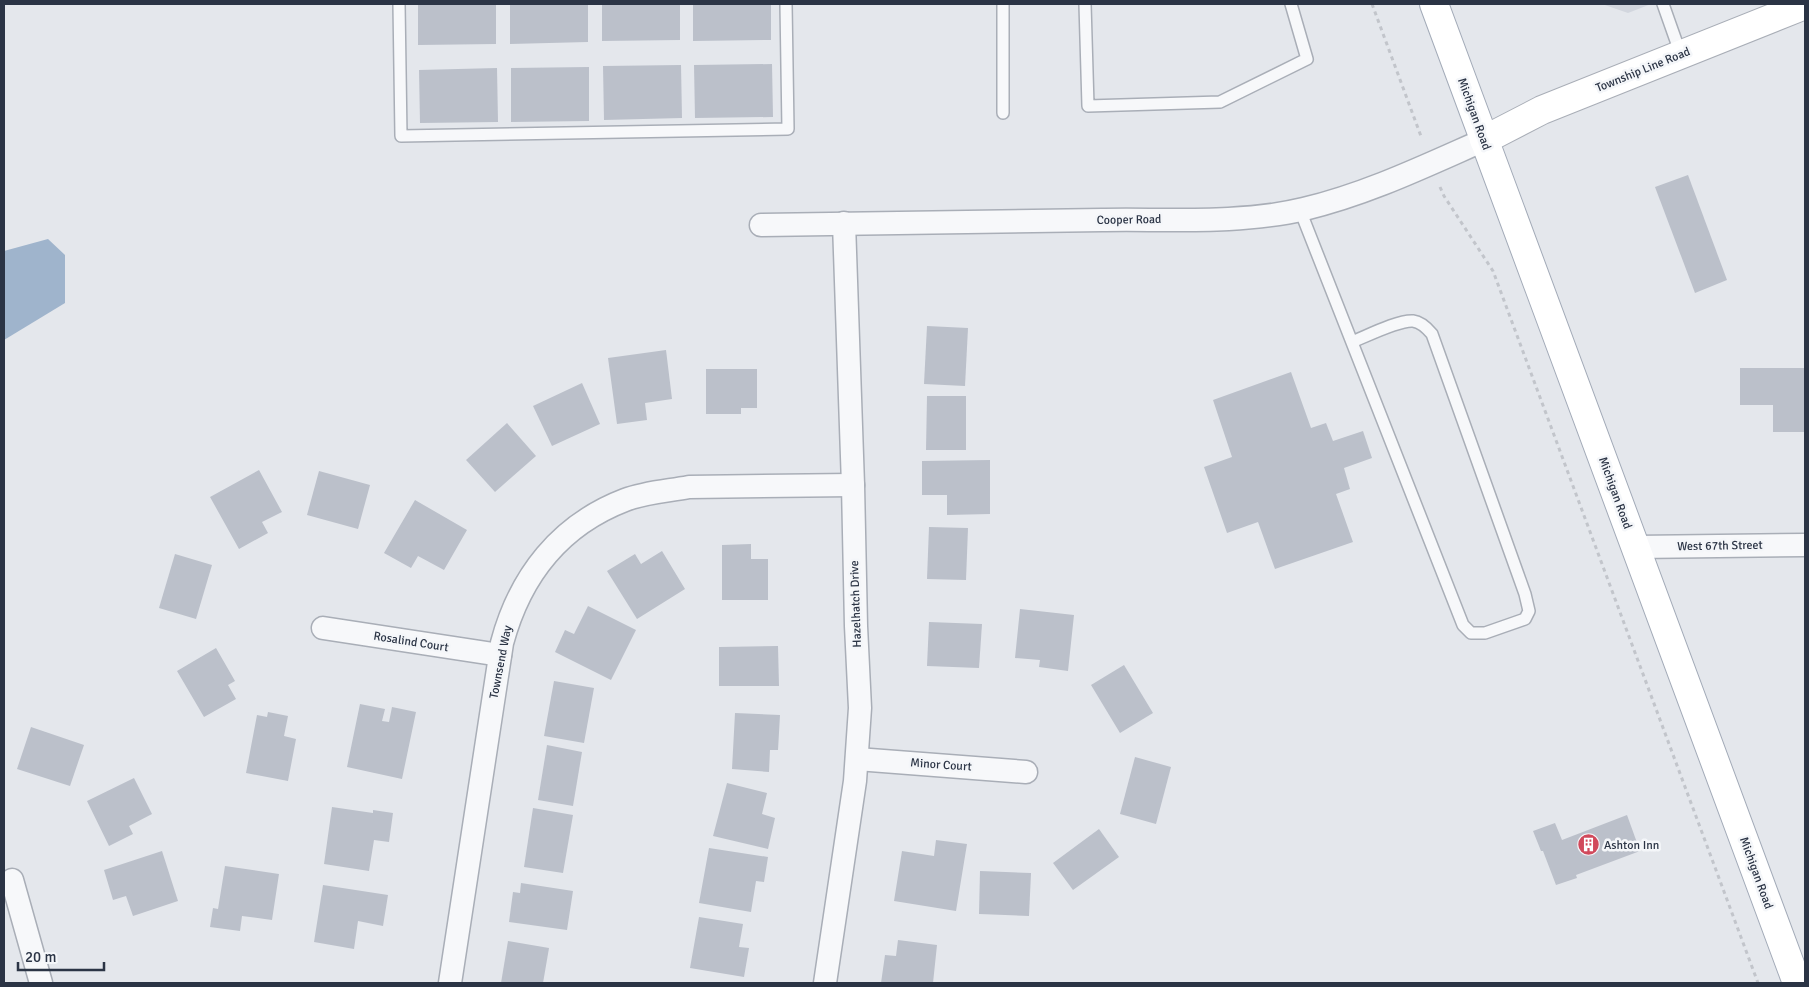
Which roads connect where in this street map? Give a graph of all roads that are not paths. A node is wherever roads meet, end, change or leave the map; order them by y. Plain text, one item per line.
1 (400, 4) edge
2 (786, 4) edge
3 (1003, 4) edge
4 (1085, 4) edge
5 (1291, 4) edge
6 (1434, 4) edge
7 (1663, 4) edge
8 (1805, 5) edge
9 (1681, 55) junction
10 (1003, 114) dead end
11 (1484, 140) junction
12 (1300, 210) junction
13 (844, 223) junction
14 (761, 225) dead end
15 (1352, 342) junction
16 (853, 485) junction
17 (1805, 545) edge
18 (1636, 547) junction
19 (322, 628) dead end
20 (500, 655) junction
21 (857, 759) junction
22 (1026, 772) dead end
23 (12, 880) dead end
24 (41, 983) edge
25 (450, 983) edge
26 (824, 983) edge
27 (1796, 983) edge

1 - 2 lane
3 - 10 lane
4 - 5 lane
6 - 11 main road, Michigan Road
7 - 9 lane
8 - 9 main road, Township Line Road
9 - 11 main road, Township Line Road
11 - 12 street, Cooper Road
11 - 18 main road, Michigan Road
12 - 13 street, Cooper Road
12 - 15 lane
13 - 14 street, Cooper Road
13 - 16 street, Hazelhatch Drive
15 - 15 lane
16 - 20 street, Townsend Way
16 - 21 street, Hazelhatch Drive
17 - 18 street, West 67th Street
18 - 27 main road, Michigan Road
19 - 20 street, Rosalind Court
20 - 25 street, Townsend Way
21 - 22 street, Minor Court
21 - 26 street, Hazelhatch Drive
23 - 24 street

